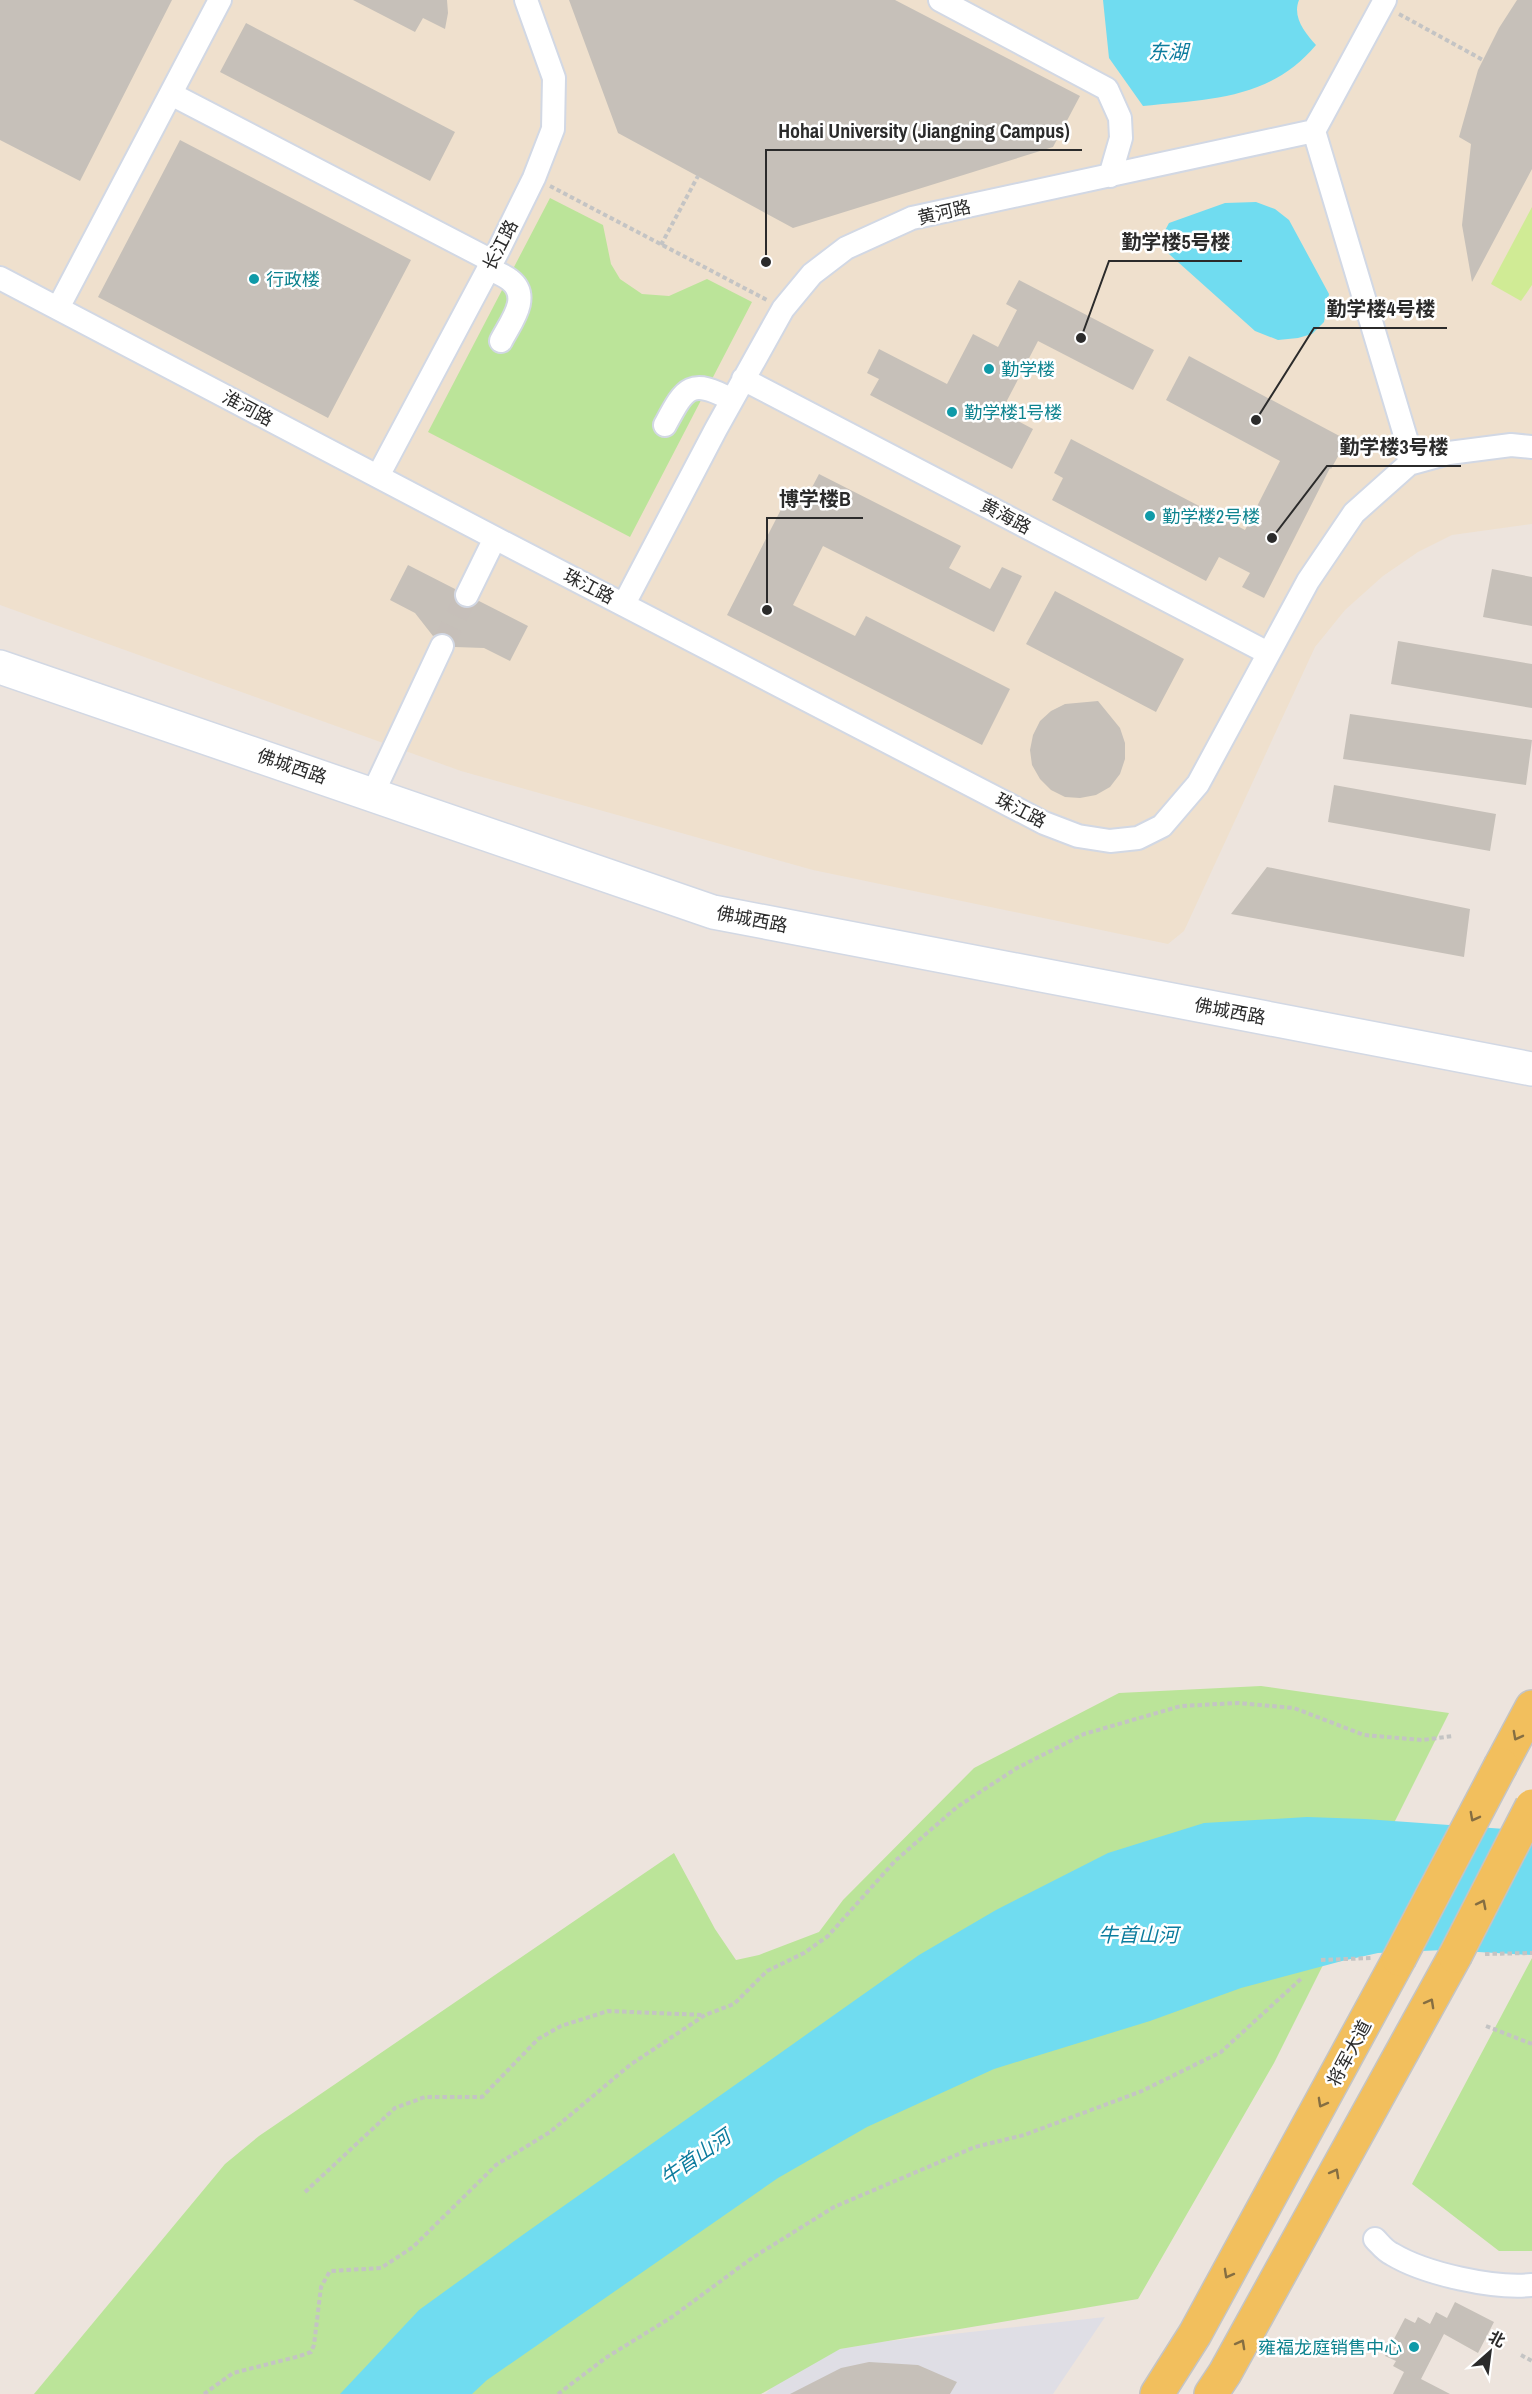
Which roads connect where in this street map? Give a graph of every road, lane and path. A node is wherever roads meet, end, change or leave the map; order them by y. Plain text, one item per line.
1 (220, 0) edge
2 (526, 0) edge
3 (940, 0) edge
4 (1384, 2) edge
5 (1483, 60) dead end
6 (171, 94) junction
7 (1314, 131) junction
8 (698, 176) dead end
9 (1110, 176) junction
10 (534, 178) junction
11 (661, 245) junction
12 (490, 265) junction
13 (0, 278) edge
14 (58, 308) junction
15 (783, 309) junction
16 (501, 341) dead end
17 (743, 379) junction
18 (732, 400) junction
19 (665, 425) dead end
20 (1532, 447) edge
21 (1409, 464) junction
22 (378, 476) junction
23 (495, 538) junction
24 (467, 595) tunnel mouth
25 (624, 604) junction
26 (442, 646) tunnel mouth
27 (1268, 653) junction
28 (0, 667) edge
29 (373, 793) junction
30 (1532, 1069) edge
31 (1532, 1707) edge
32 (1453, 1736) dead end
33 (1532, 1806) edge
34 (1303, 1977) dead end
35 (705, 2015) junction
36 (1486, 2026) dead end
37 (1532, 2044) edge
38 (305, 2192) dead end
39 (1375, 2239) dead end
40 (1532, 2285) edge
41 (1521, 2355) dead end
42 (1532, 2361) edge
43 (204, 2394) edge
44 (558, 2394) edge
45 (1157, 2394) edge
46 (1211, 2394) edge

1 - 6 street
2 - 10 street, 长江路
3 - 9 street
4 - 5 path
4 - 7 street
6 - 12 street
6 - 14 street
7 - 9 street, 黄河路
7 - 21 street
8 - 11 path
9 - 15 street, 黄河路
10 - 11 path
10 - 12 street, 长江路
11 - 15 path
12 - 16 street
12 - 22 street, 长江路
13 - 14 street, 淮河路
14 - 22 street, 淮河路
15 - 17 street, 黄河路
17 - 18 street, 黄河路
17 - 27 street, 黄海路
18 - 19 street
18 - 25 street, 黄河路
20 - 21 street
21 - 27 street, 珠江路
22 - 23 street, 淮河路
23 - 24 street
23 - 25 street, 珠江路
25 - 27 street, 珠江路
26 - 29 street
28 - 29 main road, 佛城西路
29 - 30 main road, 佛城西路
31 -> 45 main road, 将军大道, bridge
32 - 35 path
46 -> 33 main road, bridge
34 - 44 path
35 - 38 path
35 - 43 path
36 - 37 path
39 - 40 street
41 - 42 path

